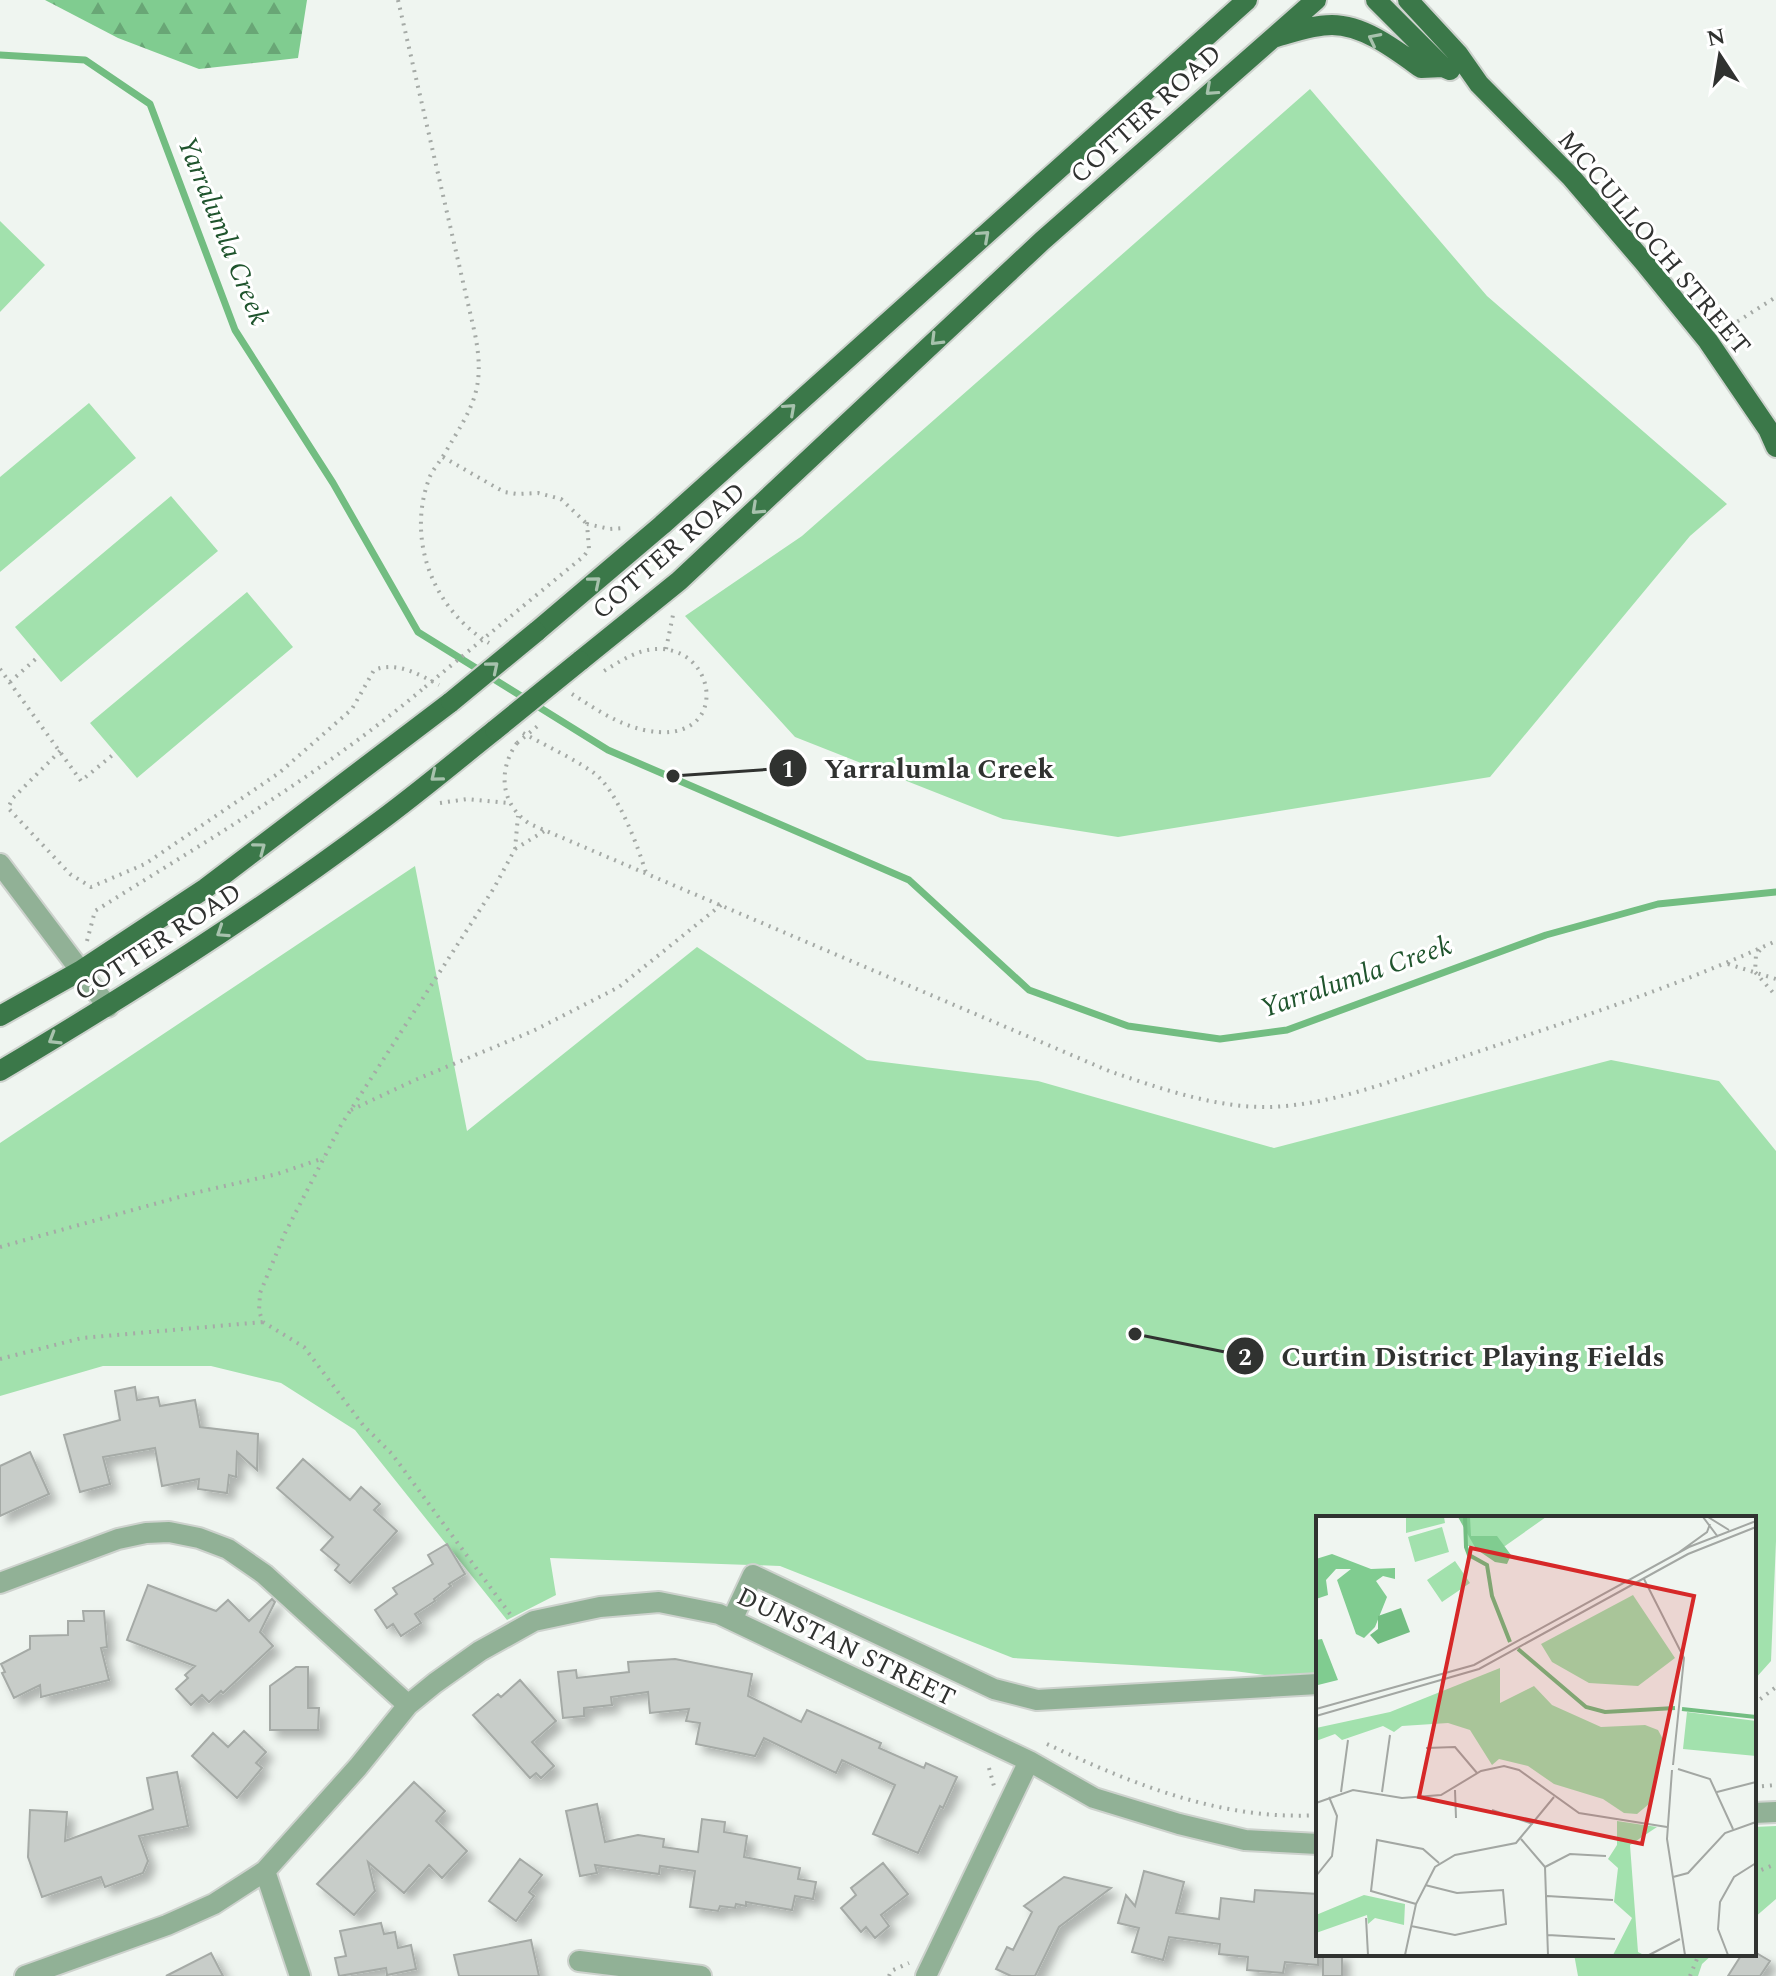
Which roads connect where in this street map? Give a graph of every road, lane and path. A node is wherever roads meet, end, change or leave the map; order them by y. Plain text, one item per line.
1 (398, 0) edge
2 (1247, 0) edge
3 (1316, 0) edge
4 (1376, 0) edge
5 (1412, 2) edge
6 (1270, 39) junction
7 (1443, 67) junction
8 (1479, 84) junction
9 (1776, 297) edge
10 (1708, 341) junction
11 (1776, 447) edge
12 (443, 457) junction
13 (587, 524) junction
14 (662, 525) junction
15 (462, 623) dead end
16 (39, 656) dead end
17 (0, 669) edge
18 (599, 674) dead end
19 (368, 676) dead end
20 (10, 682) junction
21 (594, 708) dead end
22 (517, 743) dead end
23 (60, 751) junction
24 (115, 753) dead end
25 (596, 775) dead end
26 (438, 803) dead end
27 (509, 803) junction
28 (518, 816) junction
29 (546, 830) junction
30 (515, 849) junction
31 (0, 864) edge
32 (646, 873) junction
33 (721, 905) junction
34 (1776, 941) edge
35 (1768, 944) junction
36 (1726, 964) junction
37 (80, 971) junction
38 (1757, 975) junction
39 (1776, 979) edge
40 (1776, 996) edge
41 (108, 1007) junction
42 (0, 1016) edge
43 (0, 1071) edge
44 (348, 1112) junction
45 (327, 1157) junction
46 (0, 1247) edge
47 (263, 1322) junction
48 (0, 1359) edge
49 (0, 1583) edge
50 (732, 1620) junction
51 (521, 1628) junction
52 (1316, 1684) edge
53 (1776, 1687) edge
54 (1756, 1702) edge
55 (408, 1705) junction
56 (985, 1741) junction
57 (1029, 1761) junction
58 (1776, 1785) edge
59 (1756, 1787) edge
60 (990, 1798) dead end
61 (1776, 1812) edge
62 (1756, 1813) edge
63 (1316, 1844) edge
64 (1776, 1864) edge
65 (265, 1871) junction
66 (1756, 1872) edge
67 (916, 1950) dead end
68 (1698, 1956) edge
69 (579, 1961) dead end
70 (25, 1976) edge
71 (300, 1976) edge
72 (701, 1976) edge
73 (889, 1976) edge
74 (926, 1976) edge
75 (1690, 1976) edge

1 - 12 path
14 -> 2 main road, COTTER ROAD
3 - 6 main road, COTTER ROAD
4 - 7 main road, MCCULLOCH STREET
5 - 8 main road, MCCULLOCH STREET
7 -> 6 main road
6 -> 41 main road, COTTER ROAD, bridge
7 - 8 main road, MCCULLOCH STREET
8 - 10 main road, MCCULLOCH STREET
9 - 10 path
10 - 11 main road, MCCULLOCH STREET
12 - 13 path
12 - 15 path
13 - 14 path
13 - 37 path, bridge
37 -> 14 main road, COTTER ROAD, bridge
16 - 20 path
17 - 20 path
18 - 21 path
19 - 23 path
20 - 23 path
22 - 27 path
23 - 24 path
25 - 32 path
26 - 27 path
27 - 28 path
28 - 29 path
28 - 30 path
29 - 30 path
29 - 32 path
30 - 44 path
31 - 37 street
32 - 33 path
33 - 36 path
33 - 44 path
34 - 35 path
35 - 36 path
35 - 38 path
36 - 38 path
37 - 41 street
37 - 42 main road, COTTER ROAD
38 - 39 path
38 - 40 path
41 -> 43 main road, COTTER ROAD
44 - 45 path
45 - 46 path
45 - 47 path
47 - 48 path
47 - 51 path
49 - 55 street
50 - 51 street, DUNSTAN STREET
50 - 52 street
50 - 56 street, DUNSTAN STREET
51 - 55 street, DUNSTAN STREET
53 - 54 path
55 - 65 street, DUNSTAN STREET
56 - 57 street, DUNSTAN STREET
56 - 60 path
57 - 63 street, DUNSTAN STREET
57 - 74 street
58 - 59 path
61 - 62 street
64 - 66 path
65 - 70 street, DUNSTAN STREET
65 - 71 street
67 - 73 path
68 - 75 path
69 - 72 street

